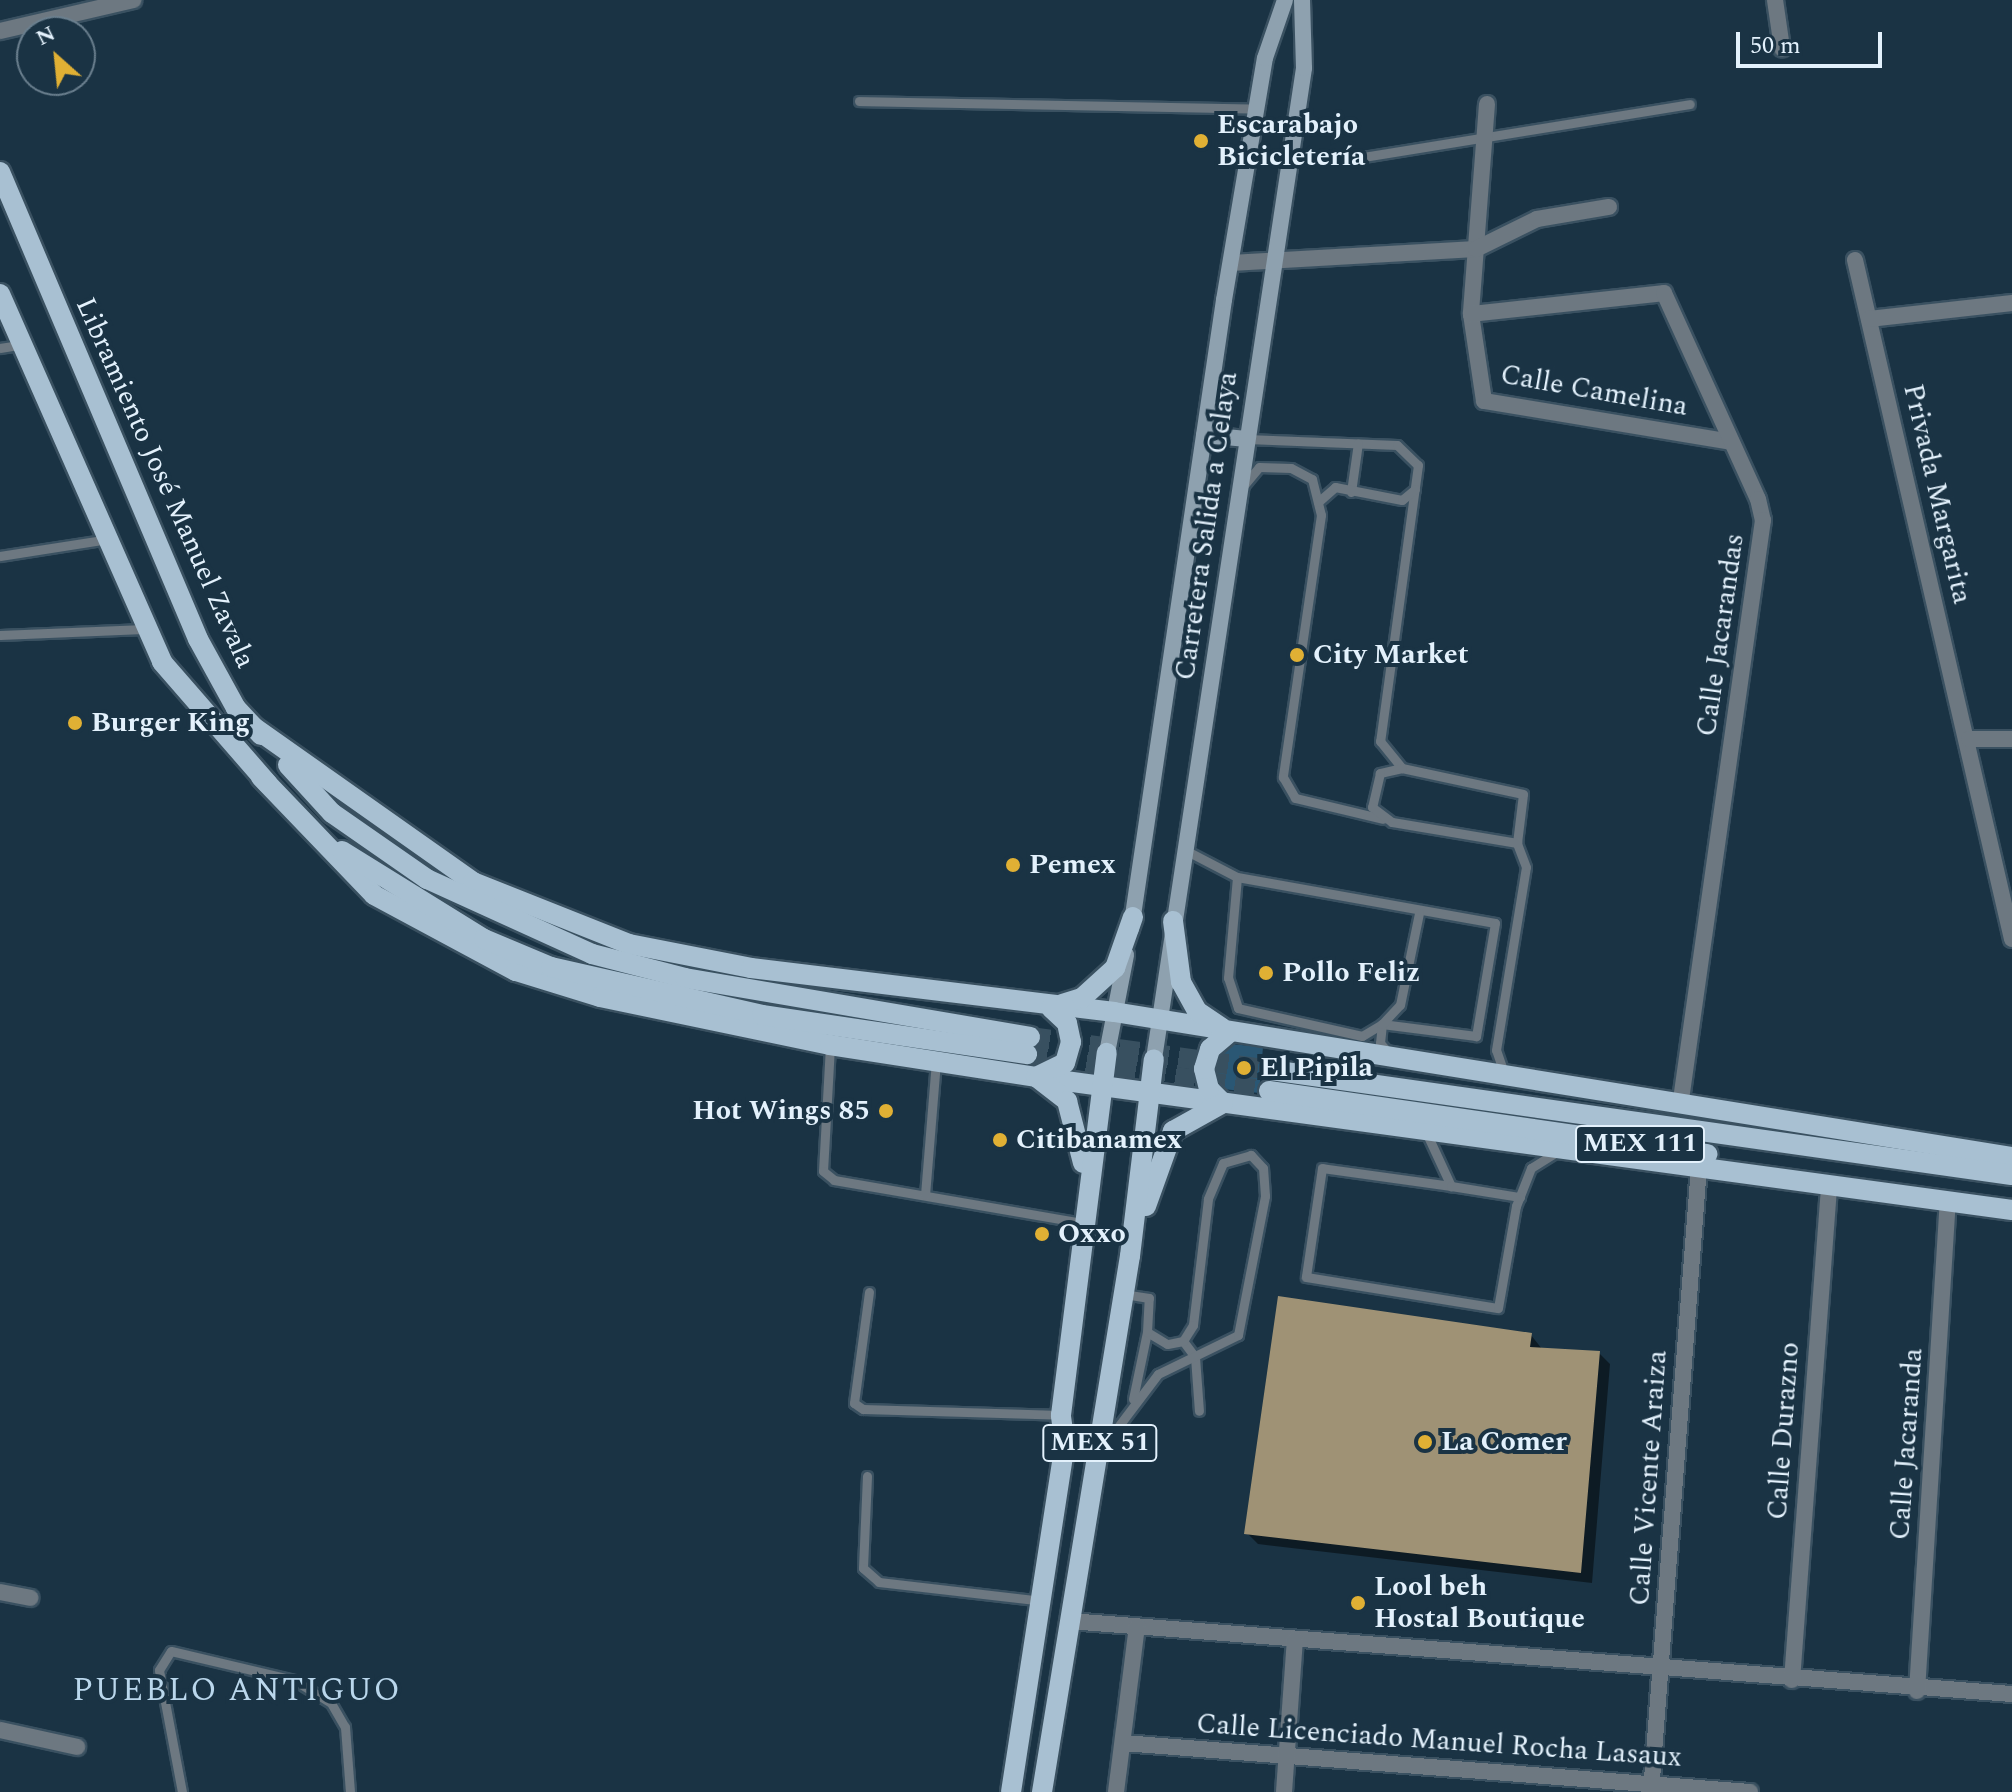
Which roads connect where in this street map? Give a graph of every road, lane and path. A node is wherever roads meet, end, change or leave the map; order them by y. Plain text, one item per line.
1 (133, 0) edge
2 (1285, 0) edge
3 (1302, 0) edge
4 (1775, 0) edge
5 (0, 31) edge
6 (1782, 48) dead end
7 (859, 101) dead end
8 (1487, 104) dead end
9 (1690, 104) dead end
10 (1258, 109) junction
11 (1487, 135) junction
12 (1363, 157) dead end
13 (0, 172) edge
14 (1609, 207) dead end
15 (1476, 249) junction
16 (1855, 260) dead end
17 (1271, 261) junction
18 (1231, 263) junction
19 (0, 294) edge
20 (2012, 303) edge
21 (1471, 314) junction
22 (1869, 319) junction
23 (10, 346) edge
24 (1204, 435) junction
25 (1247, 439) junction
26 (1731, 442) junction
27 (1358, 443) junction
28 (1241, 488) junction
29 (1415, 489) junction
30 (1351, 492) junction
31 (1318, 502) junction
32 (102, 540) junction
33 (0, 556) edge
34 (144, 629) junction
35 (0, 635) edge
36 (252, 726) junction
37 (1969, 739) junction
38 (2012, 739) edge
39 (1402, 768) junction
40 (261, 777) junction
41 (1392, 822) junction
42 (1517, 843) junction
43 (1185, 850) junction
44 (1237, 877) junction
45 (1419, 913) junction
46 (1133, 917) junction
47 (1173, 921) junction
48 (2012, 939) edge
49 (1051, 1008) junction
50 (1114, 1012) junction
51 (1160, 1020) junction
52 (1382, 1024) junction
53 (1229, 1033) junction
54 (830, 1045) junction
55 (1107, 1053) joint
56 (1390, 1055) junction
57 (1154, 1059) joint
58 (936, 1060) junction
59 (1504, 1073) junction
60 (1036, 1077) junction
61 (1102, 1086) junction
62 (1150, 1093) junction
63 (1681, 1100) junction
64 (1223, 1103) junction
65 (1426, 1132) junction
66 (1563, 1148) junction
67 (2012, 1157) edge
68 (1699, 1167) junction
69 (2012, 1175) edge
70 (1829, 1185) junction
71 (1451, 1186) junction
72 (925, 1195) junction
73 (1520, 1197) junction
74 (2012, 1198) edge
75 (1948, 1201) junction
76 (2012, 1210) edge
77 (1083, 1223) junction
78 (1130, 1256) junction
79 (869, 1292) dead end
80 (1124, 1294) junction
81 (1147, 1332) junction
82 (1183, 1341) junction
83 (1195, 1357) junction
84 (1133, 1399) junction
85 (1199, 1411) dead end
86 (1061, 1415) junction
87 (1065, 1445) junction
88 (1099, 1452) junction
89 (867, 1476) dead end
90 (0, 1592) edge
91 (30, 1598) dead end
92 (1042, 1601) junction
93 (1069, 1621) junction
94 (1137, 1626) junction
95 (1295, 1639) junction
96 (1661, 1669) junction
97 (1792, 1680) junction
98 (1917, 1691) junction
99 (2012, 1694) edge
100 (0, 1730) edge
101 (1123, 1743) junction
102 (77, 1747) dead end
103 (1286, 1755) junction
104 (1652, 1787) edge
105 (182, 1792) edge
106 (350, 1792) edge
107 (1011, 1792) edge
108 (1042, 1792) edge
109 (1116, 1792) edge
110 (1284, 1792) edge
111 (1750, 1792) edge

1 - 5 street
2 - 10 main road, Carretera Salida a Celaya / MEX 51
3 - 17 main road, Carretera Salida a Celaya / MEX 51
4 - 6 street
7 - 10 lane
8 - 11 street
9 - 11 lane
10 - 18 main road, Carretera Salida a Celaya / MEX 51
11 - 12 lane
11 - 15 street
13 - 36 main road, Libramiento José Manuel Zavala
14 - 15 street
15 - 17 street
15 - 21 street
16 - 22 street, Privada Margarita
17 - 18 street
17 - 25 main road, Carretera Salida a Celaya / MEX 51
18 - 24 main road, Carretera Salida a Celaya / MEX 51
19 - 23 main road, Libramiento José Manuel Zavala
20 - 22 street
21 - 26 street, Calle Camelina
21 - 26 street, Calle Jacarandas
22 - 37 street, Privada Margarita
23 - 32 main road, Libramiento José Manuel Zavala
24 - 25 main road
24 - 46 main road, Carretera Salida a Celaya / MEX 51
25 - 27 lane
25 - 28 main road, Carretera Salida a Celaya / MEX 51
26 - 63 street, Calle Jacarandas
27 - 29 lane
27 - 30 lane
28 - 31 lane
28 - 43 main road, Carretera Salida a Celaya / MEX 51
29 - 30 lane
29 - 39 lane
30 - 31 lane
31 - 41 lane
32 - 33 lane
32 - 34 main road, Libramiento José Manuel Zavala
34 - 35 lane
34 - 40 main road, Libramiento José Manuel Zavala
36 - 40 main road, Libramiento José Manuel Zavala
36 - 49 main road
37 - 38 street
37 - 48 street, Privada Margarita
39 - 41 lane
39 - 42 lane
40 - 54 main road
41 - 42 lane
42 - 59 lane
43 - 44 lane
43 - 47 main road, Carretera Salida a Celaya / MEX 51
44 - 45 lane
44 - 52 lane
45 - 52 lane
45 - 52 lane
46 - 49 main road
46 - 50 main road, Carretera Salida a Celaya / MEX 51
47 - 51 main road, Carretera Salida a Celaya / MEX 51
47 - 53 main road
49 - 50 main road
49 - 60 main road
50 - 51 main road
50 - 55 main road, Carretera Salida a Celaya / MEX 51
51 - 53 main road
51 - 57 main road, Carretera Salida a Celaya / MEX 51
52 - 56 lane
53 - 56 main road
53 - 64 main road
54 - 58 main road
54 - 72 lane
55 - 61 main road, MEX 51
56 - 59 main road
57 - 62 main road, MEX 51
58 - 60 main road
58 - 72 lane
59 - 63 main road
60 - 61 main road
60 - 77 main road
61 - 62 main road
61 - 77 main road, MEX 51
62 - 64 main road
62 - 78 main road, MEX 51
63 - 67 main road
64 - 65 main road
64 - 78 main road
65 - 66 main road
65 - 71 lane
66 - 68 main road
66 - 73 lane
68 - 70 main road
68 - 96 street, Calle Vicente Araiza
69 - 74 main road, MEX 111
70 - 75 main road
70 - 97 street, Calle Durazno
71 - 73 lane
71 - 73 lane
72 - 77 lane
75 - 76 main road
75 - 98 street, Calle Jacaranda
77 - 86 main road, MEX 51
78 - 80 main road, MEX 51
79 - 86 lane
80 - 81 lane
80 - 88 main road, MEX 51
81 - 82 lane
81 - 84 lane
82 - 83 lane
82 - 83 lane
83 - 84 lane
83 - 85 lane
84 - 88 lane
86 - 87 main road, MEX 51
87 - 88 lane
87 - 92 main road, MEX 51
88 - 93 main road, MEX 51
89 - 92 lane
90 - 91 street
92 - 107 main road, MEX 51
93 - 94 street
93 - 108 main road, MEX 51
94 - 95 street
94 - 101 street
95 - 96 street
95 - 103 street
96 - 97 street
96 - 104 street, Calle Vicente Araiza
97 - 98 street
98 - 99 street
100 - 102 street
101 - 103 street, Calle Licenciado Manuel Rocha Lasaux
101 - 109 street
103 - 104 street, Calle Licenciado Manuel Rocha Lasaux
103 - 110 street
104 - 111 street, Calle Licenciado Manuel Rocha Lasaux
105 - 106 lane

